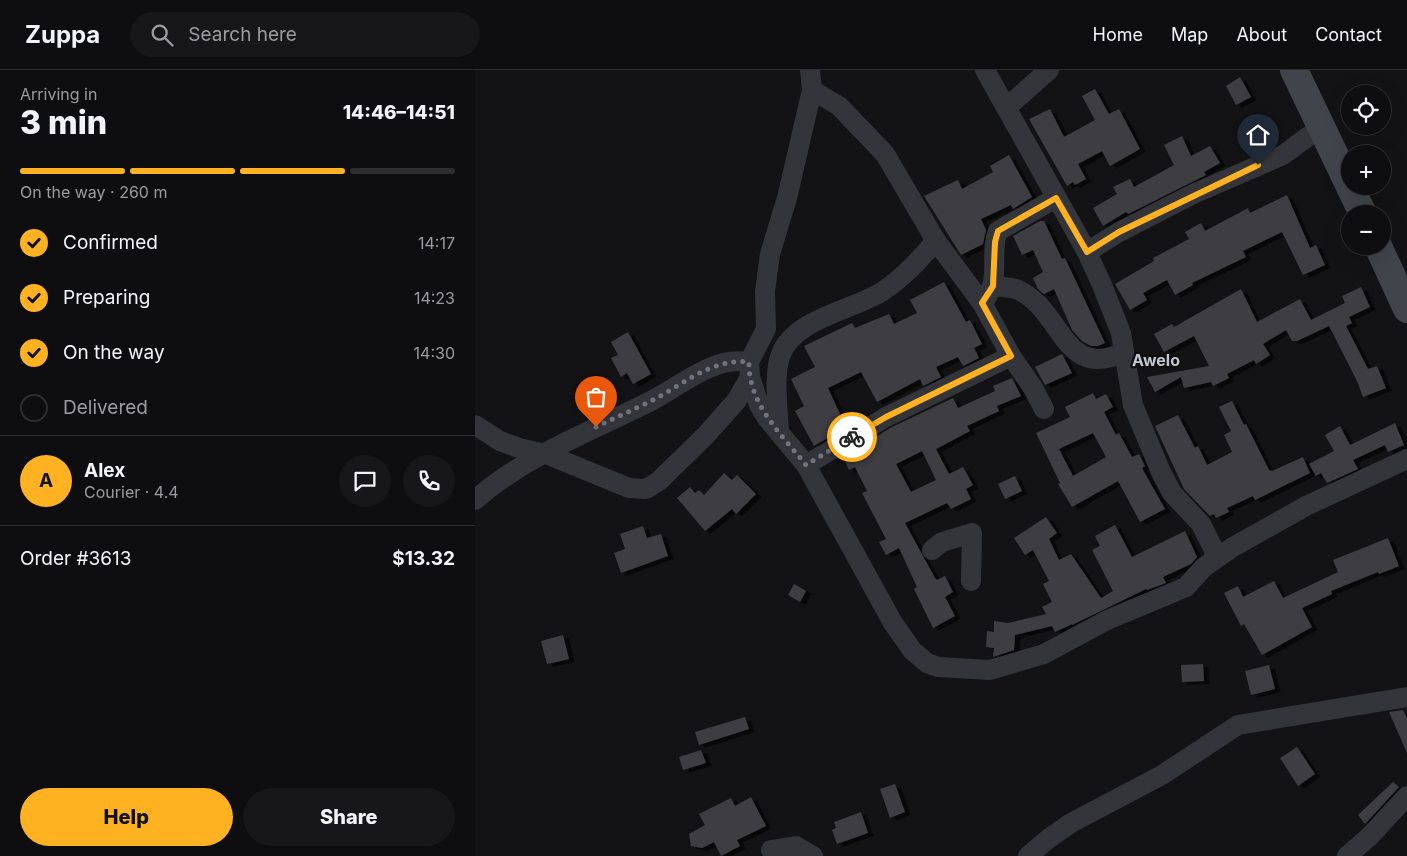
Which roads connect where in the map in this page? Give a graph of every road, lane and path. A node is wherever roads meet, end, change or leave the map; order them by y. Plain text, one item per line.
1 (985, 70) edge
2 (1049, 70) edge
3 (1294, 70) edge
4 (811, 80) edge
5 (1006, 108) junction
6 (1321, 127) junction
7 (1056, 198) junction
8 (1359, 205) edge
9 (937, 241) junction
10 (1087, 252) junction
11 (1382, 255) edge
12 (993, 286) junction
13 (982, 303) junction
14 (1407, 309) edge
15 (1124, 352) junction
16 (1011, 356) junction
17 (749, 369) junction
18 (1044, 409) dead end
19 (475, 426) edge
20 (779, 431) junction
21 (546, 454) junction
22 (1407, 458) edge
23 (806, 465) junction
24 (475, 500) edge
25 (932, 550) dead end
26 (1217, 556) junction
27 (971, 581) dead end
28 (1407, 697) edge
29 (1407, 796) edge
30 (771, 850) dead end
31 (813, 856) edge
32 (1028, 856) edge
33 (1347, 856) edge

1 - 5 street
2 - 5 street
3 - 6 street
4 - 9 street
4 - 17 street
5 - 7 street
6 - 8 street
6 - 10 street
7 - 10 street
7 - 12 street
9 - 13 street
9 - 20 street
10 - 15 street
11 - 14 street
12 - 13 street
12 - 15 street
13 - 16 street
15 - 26 street
16 - 18 street
16 - 23 street
17 - 20 street
17 - 21 street
17 - 21 street
19 - 21 street
20 - 23 street
21 - 24 street
22 - 26 street
23 - 26 street
25 - 27 street
28 - 32 street
29 - 33 street
30 - 31 street

